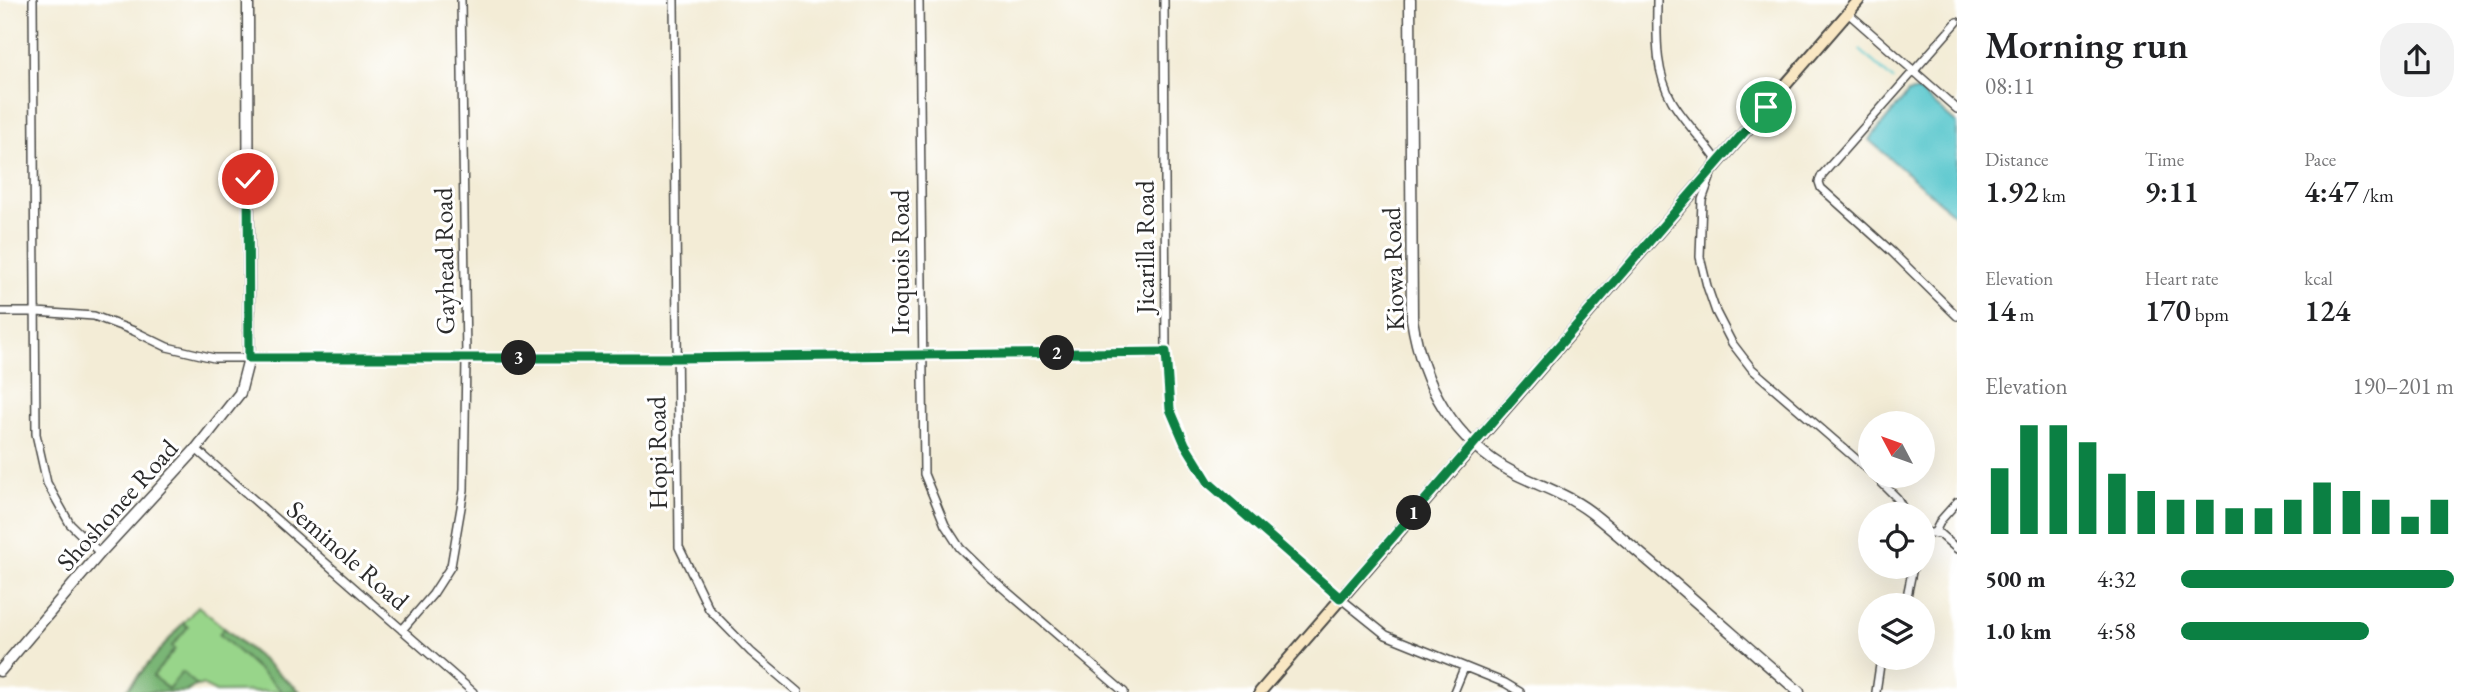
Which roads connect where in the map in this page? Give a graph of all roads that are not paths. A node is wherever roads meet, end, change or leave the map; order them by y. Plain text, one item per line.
1 (33, 0) edge
2 (248, 0) edge
3 (461, 0) edge
4 (674, 0) edge
5 (919, 0) edge
6 (1164, 0) edge
7 (1410, 0) edge
8 (1657, 0) edge
9 (1859, 0) edge
10 (1848, 13) junction
11 (1957, 22) edge
12 (1914, 71) junction
13 (1957, 109) edge
14 (1718, 162) junction
15 (0, 312) edge
16 (36, 312) junction
17 (1957, 316) edge
18 (1166, 352) junction
19 (922, 355) junction
20 (249, 358) junction
21 (466, 358) junction
22 (677, 358) junction
23 (1474, 443) junction
24 (196, 449) junction
25 (1858, 461) edge
26 (1887, 488) edge
27 (1899, 502) edge
28 (1957, 502) edge
29 (1935, 532) joint
30 (1957, 549) edge
31 (100, 554) junction
32 (1340, 598) junction
33 (402, 631) junction
34 (1464, 668) junction
35 (1879, 670) edge
36 (0, 671) edge
37 (473, 692) edge
38 (798, 692) edge
39 (1124, 692) edge
40 (1260, 692) edge
41 (1454, 692) edge
42 (1520, 692) edge
43 (1799, 692) edge
44 (1876, 692) edge

1 - 16 street
2 - 20 street, Shoshonee Road
3 - 21 street, Gayhead Road
4 - 22 street, Hopi Road
5 - 19 street, Iroquois Road
6 - 18 street, Jicarilla Road
7 - 23 street, Kiowa Road
8 - 14 street
9 - 10 main road
10 - 12 street
10 - 14 main road
11 - 12 street
12 - 13 street
12 - 17 street
14 - 23 main road
14 - 25 street
15 - 16 street
16 - 20 street
16 - 31 street
18 - 19 street
18 - 32 street, Jicarilla Road
19 - 22 street
19 - 39 street, Iroquois Road
20 - 21 street
20 - 24 street, Shoshonee Road
21 - 22 street
21 - 33 street, Gayhead Road
22 - 38 street, Hopi Road
23 - 32 main road
23 - 43 street, Kiowa Road
24 - 31 street, Shoshonee Road
24 - 33 street, Seminole Road
26 - 27 street
28 - 29 street
29 - 30 street
31 - 36 street, Shoshonee Road
32 - 34 street, Jicarilla Road
32 - 40 main road
33 - 37 street, Seminole Road
34 - 41 street
34 - 42 street, Jicarilla Road
35 - 44 street

